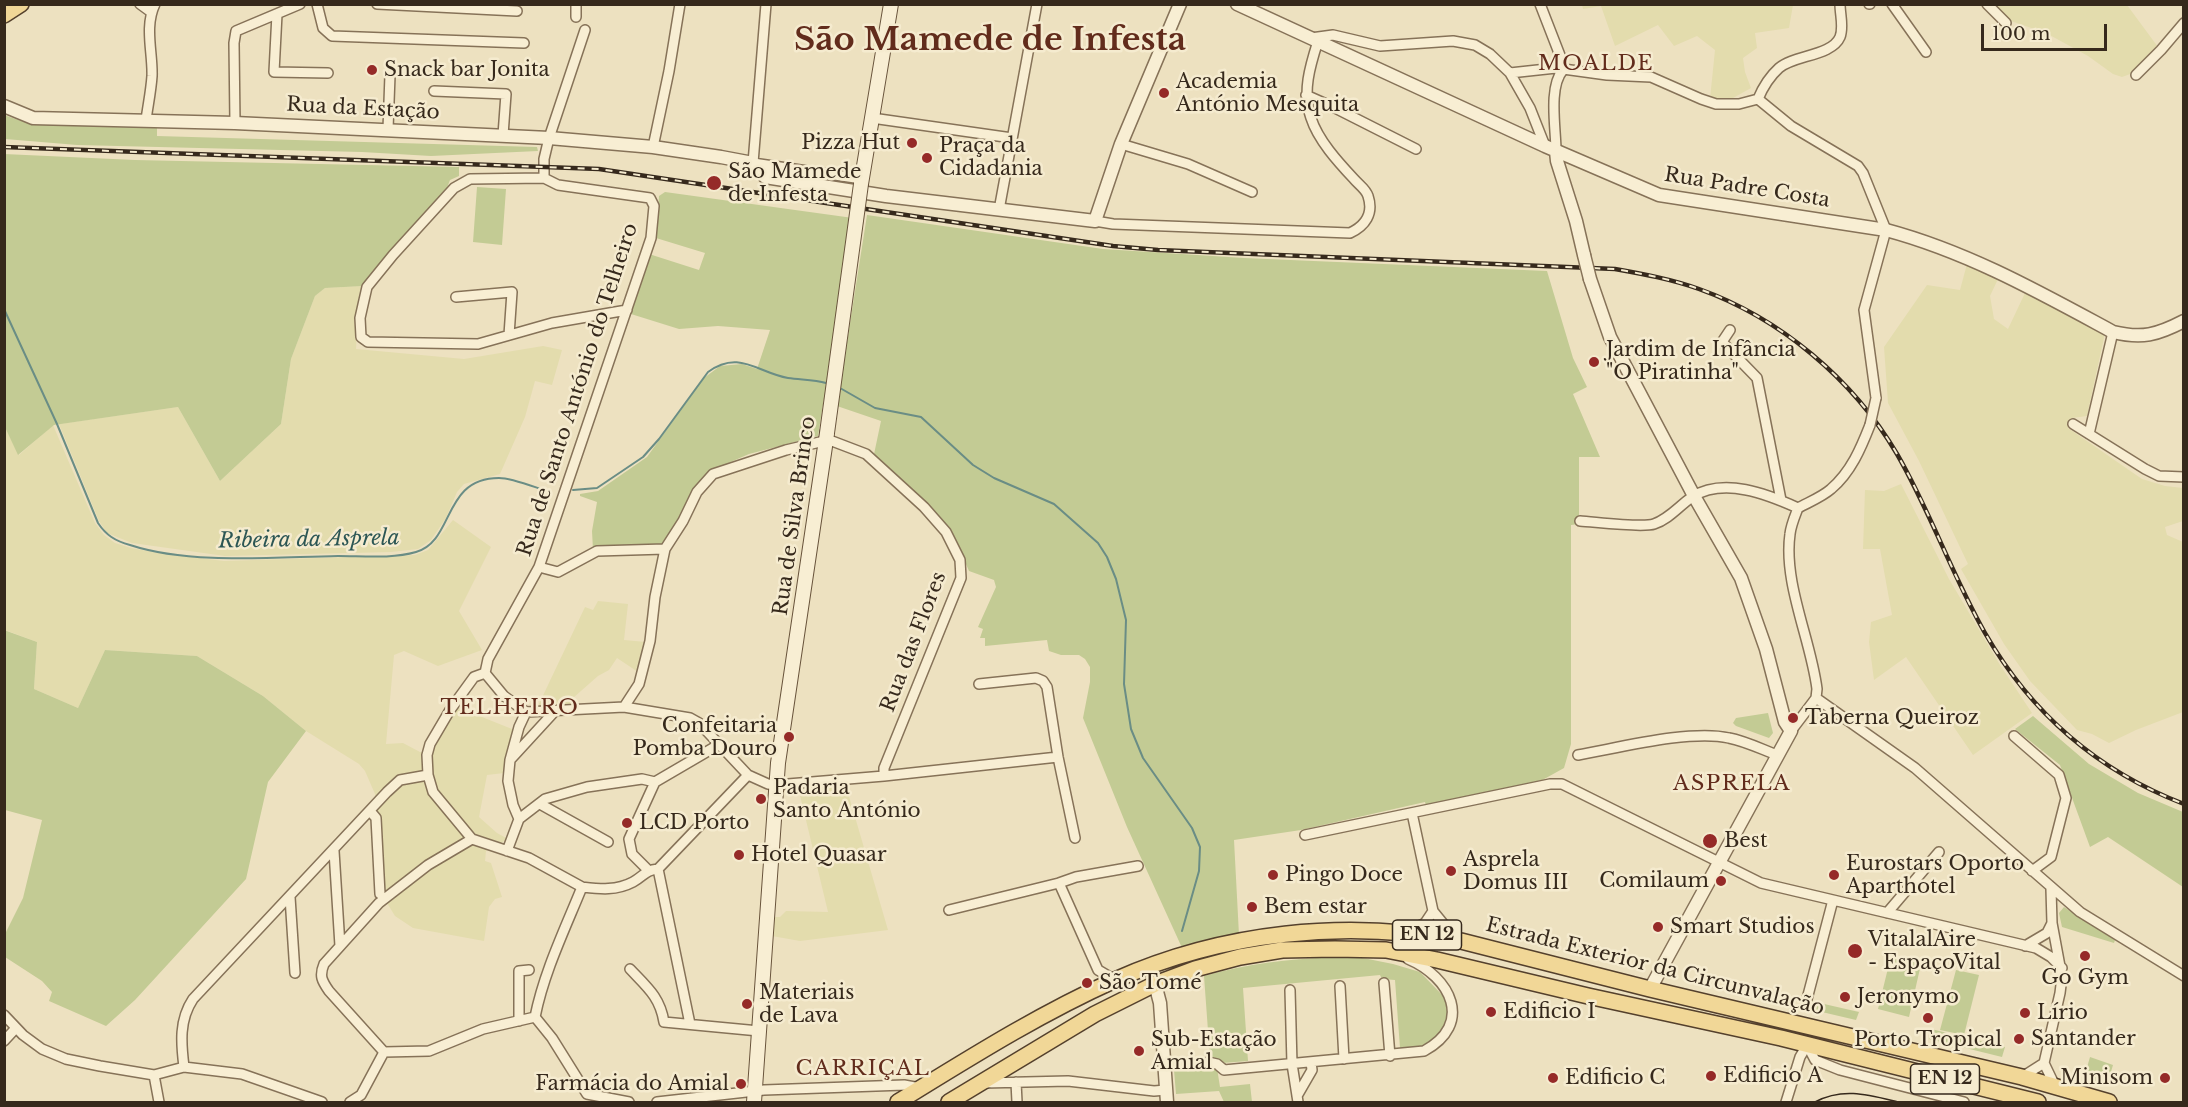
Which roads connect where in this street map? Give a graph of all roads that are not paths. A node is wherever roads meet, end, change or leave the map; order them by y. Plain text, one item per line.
1 (21, 4) edge
2 (140, 4) edge
3 (317, 4) edge
4 (377, 4) edge
5 (576, 4) edge
6 (680, 4) edge
7 (766, 4) edge
8 (891, 4) edge
9 (1036, 4) edge
10 (1180, 4) edge
11 (1540, 4) edge
12 (1840, 4) edge
13 (1892, 4) edge
14 (1988, 4) edge
15 (297, 5) edge
16 (1244, 6) edge
17 (153, 8) edge
18 (517, 11) dead end
19 (277, 14) junction
20 (4, 15) edge
21 (576, 17) dead end
22 (2006, 23) dead end
23 (2184, 23) edge
24 (585, 30) dead end
25 (1314, 40) junction
26 (524, 43) dead end
27 (1926, 52) dead end
28 (1563, 70) junction
29 (328, 73) dead end
30 (1510, 73) junction
31 (390, 75) dead end
32 (2136, 75) dead end
33 (434, 91) dead end
34 (1306, 95) junction
35 (1758, 99) junction
36 (4, 106) edge
37 (872, 118) junction
38 (146, 120) junction
39 (235, 123) junction
40 (388, 129) junction
41 (503, 135) junction
42 (549, 138) junction
43 (1012, 138) junction
44 (1121, 144) junction
45 (653, 147) junction
46 (1551, 148) junction
47 (1416, 149) dead end
48 (721, 158) junction
49 (1580, 161) junction
50 (753, 163) junction
51 (544, 177) junction
52 (771, 177) junction
53 (1563, 180) junction
54 (862, 182) junction
55 (1252, 192) dead end
56 (999, 210) junction
57 (1095, 221) junction
58 (1886, 230) junction
59 (456, 297) dead end
60 (627, 310) junction
61 (2184, 321) edge
62 (1730, 330) dead end
63 (2113, 332) junction
64 (509, 335) junction
65 (2073, 423) dead end
66 (2090, 434) junction
67 (826, 437) junction
68 (2184, 477) edge
69 (1694, 496) junction
70 (1782, 500) junction
71 (1798, 508) junction
72 (1580, 521) dead end
73 (665, 549) junction
74 (539, 567) junction
75 (485, 673) junction
76 (979, 684) dead end
77 (1816, 698) junction
78 (624, 707) junction
79 (555, 711) junction
80 (526, 712) junction
81 (1791, 731) junction
82 (2014, 736) dead end
83 (720, 744) junction
84 (1578, 755) dead end
85 (1776, 755) junction
86 (1058, 757) junction
87 (510, 760) junction
88 (428, 775) junction
89 (748, 775) junction
90 (884, 776) junction
91 (655, 782) junction
92 (776, 785) junction
93 (540, 804) junction
94 (370, 811) junction
95 (1413, 813) junction
96 (519, 819) junction
97 (1305, 835) dead end
98 (1076, 838) dead end
99 (472, 839) junction
100 (609, 842) dead end
101 (334, 851) junction
102 (507, 851) junction
103 (1939, 852) dead end
104 (1720, 862) junction
105 (1138, 866) dead end
106 (653, 869) junction
107 (2032, 871) junction
108 (1059, 883) junction
109 (582, 887) junction
110 (2051, 889) junction
111 (380, 894) dead end
112 (290, 897) junction
113 (1833, 900) junction
114 (949, 910) dead end
115 (1434, 911) junction
116 (1887, 913) junction
117 (2052, 923) junction
118 (1402, 933) junction
119 (1461, 941) junction
120 (340, 946) junction
121 (2025, 946) junction
122 (1207, 949) junction
123 (1386, 950) junction
124 (2062, 968) junction
125 (630, 969) dead end
126 (529, 970) dead end
127 (1098, 970) junction
128 (1135, 972) junction
129 (295, 973) dead end
130 (2184, 976) edge
131 (1115, 980) junction
132 (1384, 983) dead end
133 (1155, 984) junction
134 (1340, 986) dead end
135 (1646, 988) junction
136 (1094, 990) junction
137 (1290, 990) dead end
138 (1807, 999) dead end
139 (1633, 1006) junction
140 (1660, 1012) junction
141 (4, 1015) edge
142 (536, 1017) junction
143 (519, 1021) junction
144 (690, 1024) junction
145 (16, 1028) junction
146 (759, 1031) junction
147 (4, 1041) edge
148 (1807, 1045) junction
149 (1890, 1046) junction
150 (384, 1052) junction
151 (1390, 1056) junction
152 (1344, 1059) junction
153 (1330, 1061) junction
154 (1208, 1062) dead end
155 (1311, 1062) junction
156 (2044, 1063) junction
157 (1292, 1064) junction
158 (184, 1067) junction
159 (1310, 1074) junction
160 (154, 1075) junction
161 (2022, 1077) junction
162 (1016, 1082) junction
163 (981, 1083) junction
164 (2055, 1086) junction
165 (920, 1088) junction
166 (1166, 1096) edge
167 (754, 1097) edge
168 (968, 1097) edge
169 (1297, 1099) edge
170 (159, 1102) edge
171 (322, 1102) edge
172 (350, 1102) edge
173 (629, 1102) edge
174 (657, 1102) edge
175 (898, 1102) edge
176 (949, 1102) edge
177 (1017, 1102) edge
178 (1786, 1102) edge
179 (1964, 1102) edge
180 (2038, 1102) edge
181 (2109, 1102) edge

1 - 20 main road
2 - 17 street
3 - 26 street
4 - 18 street
5 - 21 street
6 - 45 street
7 - 50 street
8 - 37 main road, Rua de Silva Brinco
9 - 43 street
10 - 44 street
11 - 28 street
12 - 35 street
13 - 27 street
14 - 22 street
15 - 19 street
16 - 25 street, Rua Padre Costa
17 - 38 street
19 - 29 street
19 - 39 street
23 - 32 street
24 - 42 street
25 - 30 street
25 - 34 street
25 - 46 street, Rua Padre Costa
28 - 30 street
28 - 35 street
28 - 46 street
30 - 46 street
31 - 40 street
33 - 41 street
34 - 47 street
34 - 57 street
35 - 58 street
36 - 38 street, Rua da Estação
37 - 43 street
37 - 54 main road, Rua de Silva Brinco
38 - 39 street, Rua da Estação
39 - 40 street, Rua da Estação
40 - 41 street, Rua da Estação
41 - 42 street, Rua da Estação
42 - 45 street, Rua da Estação
42 - 51 street
43 - 56 street
44 - 55 street
44 - 57 street
45 - 48 street, Rua da Estação
46 - 49 street, Rua Padre Costa
46 - 53 street
48 - 50 street, Rua da Estação
48 - 52 street, Rua da Estação
49 - 53 street
49 - 58 street, Rua Padre Costa
50 - 52 street, Rua da Estação
50 - 54 street, Rua da Estação
51 - 60 street, Rua de Santo António do Telheiro
51 - 64 street
52 - 56 street, Rua da Estação
53 - 69 street, bridge
54 - 67 main road, Rua de Silva Brinco, bridge
56 - 57 street, Rua da Estação
58 - 63 street, Rua Padre Costa
58 - 71 street, bridge
59 - 64 street
60 - 64 street
60 - 74 street, Rua de Santo António do Telheiro
61 - 63 street, Rua Padre Costa
62 - 70 street
63 - 66 street
65 - 66 street
66 - 68 street
67 - 73 street
67 - 90 street, Rua das Flores
67 - 92 main road, Rua de Silva Brinco
69 - 70 street
69 - 72 street
69 - 81 street
70 - 71 street
71 - 77 street
73 - 74 street
73 - 78 street
74 - 75 street, Rua de Santo António do Telheiro
75 - 80 street
75 - 88 street
76 - 86 street
77 - 81 street
77 - 107 street
78 - 79 street
78 - 83 street
79 - 80 street
79 - 87 street
80 - 87 street
81 - 85 street
82 - 107 street
83 - 89 street
83 - 91 street
84 - 85 street
85 - 104 street
86 - 90 street
86 - 98 street
87 - 96 street
88 - 94 street
88 - 99 street
89 - 92 street
89 - 106 street
90 - 92 street
91 - 93 street
91 - 106 street
92 - 146 main road, Rua de Silva Brinco
93 - 96 street
93 - 100 street
94 - 101 street
94 - 111 street
95 - 97 street
95 - 104 street
95 - 115 street
96 - 102 street
99 - 102 street
99 - 120 street
101 - 112 street
101 - 120 street
102 - 109 street
103 - 116 street
104 - 113 street
104 - 135 street
105 - 108 street
106 - 109 street
106 - 144 street
107 - 110 street
108 - 114 street
108 - 127 street
109 - 142 street
110 - 117 street
110 - 130 street
112 - 129 street
112 - 158 street
113 - 116 street
113 - 138 street
115 - 118 street
115 - 119 street
116 - 121 street
117 - 121 street
117 - 124 street
118 - 119 main road, Estrada Exterior da Circunvalação / EN 12
118 - 122 main road, Estrada Exterior da Circunvalação / EN 12
119 - 135 main road, Estrada Exterior da Circunvalação / EN 12
120 - 150 street
121 - 124 street
122 - 128 main road, Estrada Exterior da Circunvalação / EN 12
122 - 133 main road, EN 12
123 - 133 main road, EN 12
123 - 139 main road, EN 12
123 - 151 street
124 - 156 street
125 - 144 street
126 - 143 street
127 - 131 street
127 - 136 street
128 - 131 main road, Estrada Exterior da Circunvalação / EN 12
128 - 133 main road
131 - 136 main road, Estrada Exterior da Circunvalação / EN 12
132 - 151 street
133 - 163 main road, EN 12
133 - 166 street
134 - 152 street
135 - 139 main road
135 - 140 main road
135 - 149 main road, Estrada Exterior da Circunvalação / EN 12
136 - 165 main road, Estrada Exterior da Circunvalação / EN 12
137 - 157 street
139 - 140 main road, EN 12
140 - 148 main road, EN 12
141 - 145 street
142 - 143 street
142 - 173 street
143 - 150 street
144 - 146 street
145 - 147 street
145 - 160 street
146 - 167 main road, Rua de Silva Brinco
148 - 149 main road
148 - 178 street
148 - 179 street
148 - 180 main road, EN 12
149 - 161 main road, Estrada Exterior da Circunvalação / EN 12
150 - 172 street
151 - 152 street
152 - 153 street
153 - 155 street
153 - 159 street
154 - 157 street
155 - 157 street
155 - 159 street
156 - 161 street
156 - 164 street
157 - 169 street
158 - 160 street
158 - 171 street
159 - 169 street
160 - 170 street
161 - 164 main road, Estrada Exterior da Circunvalação / EN 12
162 - 163 street
162 - 166 street
162 - 177 street
163 - 168 main road, EN 12
164 - 181 main road, Estrada Exterior da Circunvalação / EN 12
165 - 167 street
165 - 175 main road, Estrada Exterior da Circunvalação / EN 12
167 - 174 street
168 - 176 main road, EN 12

